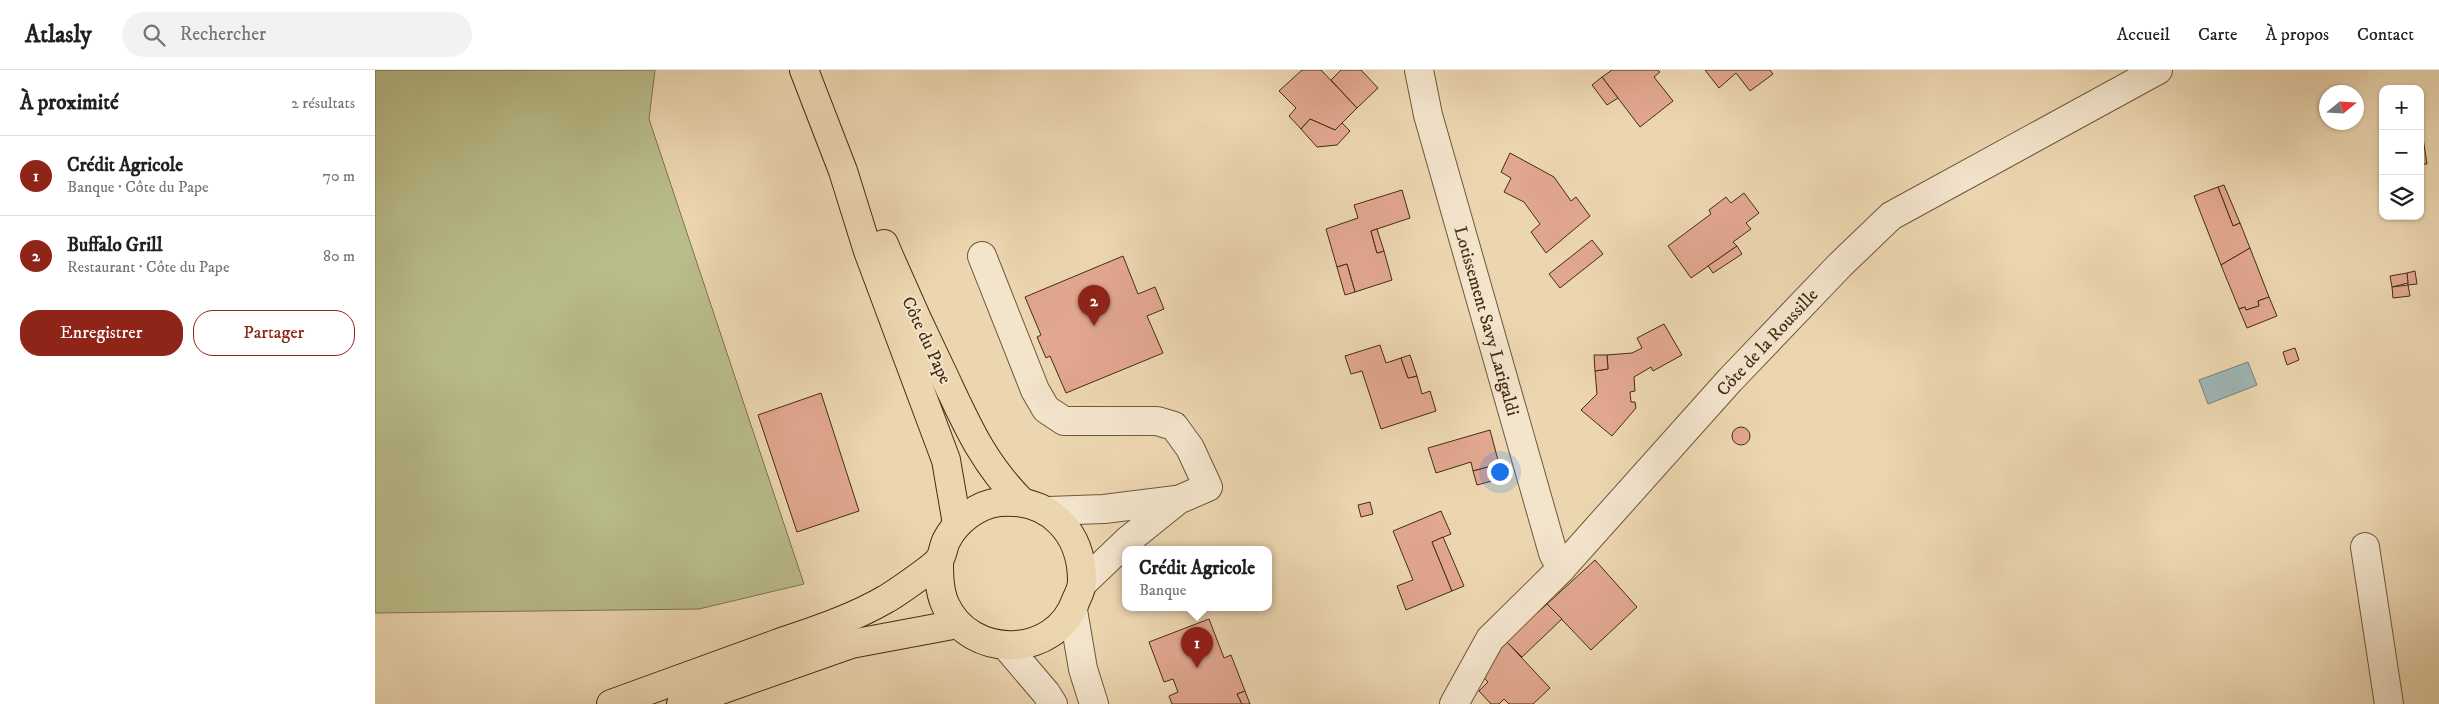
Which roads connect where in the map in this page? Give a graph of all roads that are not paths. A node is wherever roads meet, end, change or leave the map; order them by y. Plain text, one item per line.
1 (804, 70) edge
2 (1419, 70) edge
3 (2158, 70) edge
4 (843, 171) junction
5 (982, 256) dead end
6 (1178, 500) junction
7 (1022, 502) junction
8 (1048, 512) junction
9 (957, 524) junction
10 (2365, 547) dead end
11 (939, 560) junction
12 (1561, 569) junction
13 (1082, 584) junction
14 (1073, 610) junction
15 (958, 624) junction
16 (1006, 646) junction
17 (611, 704) edge
18 (681, 704) edge
19 (1053, 704) edge
20 (1094, 704) edge
21 (1454, 704) edge
22 (2389, 704) edge

1 - 4 main road, Côte du Pape
2 - 12 street, Lotissement Savy Larigaldi
3 - 12 street, Côte de la Roussille
4 - 7 main road, Côte du Pape
4 - 9 main road, Côte du Pape
5 - 6 street
6 - 8 street
6 - 13 street
7 - 8 main road
7 - 9 main road
8 - 13 main road
9 - 11 main road
10 - 22 street
11 - 15 main road
11 - 17 main road
12 - 21 street, Côte de la Roussille
13 - 14 main road
14 - 16 main road
14 - 20 street
15 - 16 main road
15 - 18 main road
16 - 19 street

